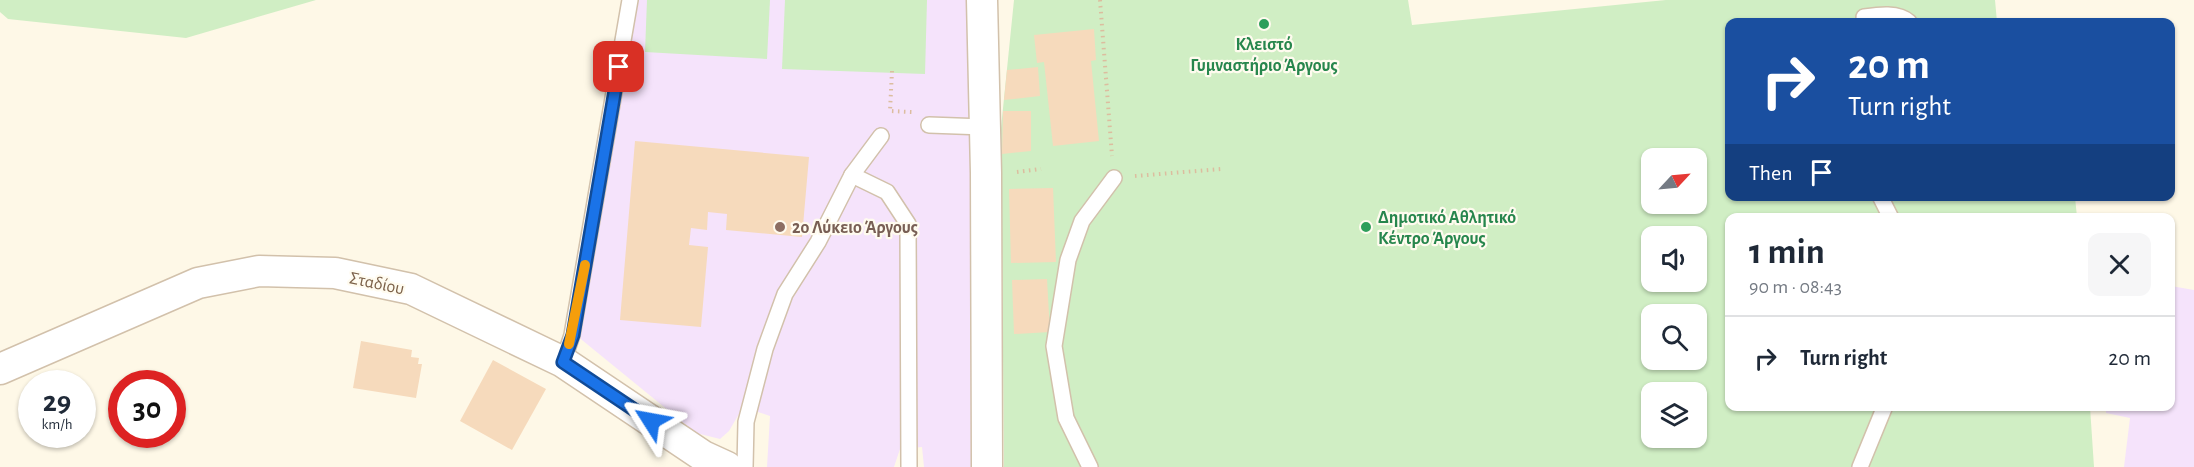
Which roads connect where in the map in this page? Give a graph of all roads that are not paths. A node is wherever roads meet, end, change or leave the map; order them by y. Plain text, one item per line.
1 (630, 0) edge
2 (982, 0) edge
3 (1864, 17) dead end
4 (1902, 18) edge
5 (925, 119) road end
6 (984, 127) junction
7 (881, 136) dead end
8 (852, 175) junction
9 (1114, 178) road end
10 (563, 362) junction
11 (0, 369) edge
12 (1883, 411) edge
13 (727, 467) edge
14 (745, 467) edge
15 (909, 467) edge
16 (987, 467) edge
17 (1090, 467) edge
18 (1860, 467) edge

1 - 10 lane
2 - 6 street
3 - 4 lane
5 - 6 lane
6 - 16 street
7 - 8 lane
8 - 14 lane
8 - 15 lane
9 - 17 lane
10 - 11 street, Σταδίου
10 - 13 street, Σταδίου
12 - 18 lane

